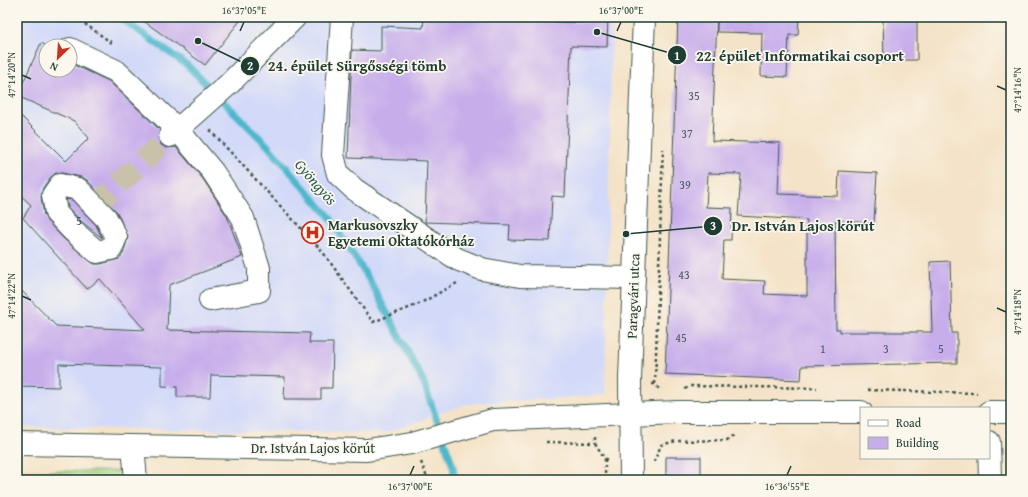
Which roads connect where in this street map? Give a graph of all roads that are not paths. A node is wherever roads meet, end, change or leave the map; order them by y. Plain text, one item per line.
1 (295, 17) edge
2 (342, 17) edge
3 (644, 17) edge
4 (78, 53) edge
5 (174, 133) junction
6 (634, 278) junction
7 (210, 300) dead end
8 (860, 412) edge
9 (990, 412) edge
10 (1011, 412) edge
11 (630, 415) junction
12 (17, 444) edge
13 (132, 446) junction
14 (989, 459) edge
15 (136, 480) edge
16 (631, 480) edge
17 (990, 480) edge

1 - 5 street
2 - 6 street
3 - 6 street, Paragvári utca
4 - 5 street
5 - 7 street
6 - 11 street, Paragvári utca
8 - 11 street, Dr. István Lajos körút
9 - 10 street
11 - 13 street, Dr. István Lajos körút
11 - 16 street, Paragvári utca
12 - 13 street, Dr. István Lajos körút
13 - 15 street
14 - 17 street

